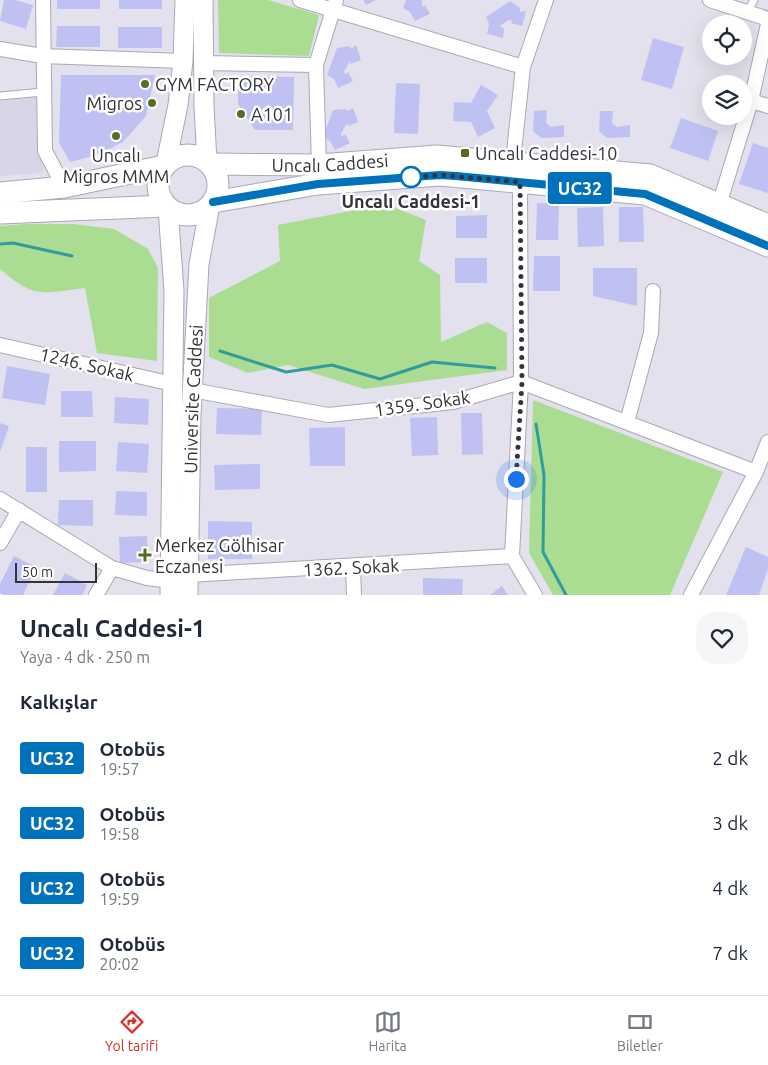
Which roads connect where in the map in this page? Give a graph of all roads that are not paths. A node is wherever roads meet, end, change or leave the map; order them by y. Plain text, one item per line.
1 (43, 0) edge
2 (185, 0) edge
3 (203, 0) edge
4 (300, 0) edge
5 (546, 0) edge
6 (710, 0) edge
7 (754, 0) edge
8 (335, 5) edge
9 (747, 12) junction
10 (768, 19) edge
11 (768, 24) edge
12 (0, 48) edge
13 (42, 56) junction
14 (183, 61) junction
15 (204, 62) junction
16 (316, 65) junction
17 (523, 66) junction
18 (43, 92) junction
19 (0, 96) edge
20 (752, 96) edge
21 (752, 101) edge
22 (768, 106) edge
23 (744, 125) edge
24 (513, 161) junction
25 (209, 163) junction
26 (165, 164) junction
27 (319, 165) junction
28 (520, 182) junction
29 (64, 188) junction
30 (0, 193) edge
31 (211, 203) junction
32 (719, 205) junction
33 (167, 207) junction
34 (0, 213) edge
35 (768, 225) edge
36 (768, 246) edge
37 (653, 291) dead end
38 (0, 345) edge
39 (522, 382) junction
40 (173, 384) junction
41 (192, 390) junction
42 (626, 422) junction
43 (768, 442) edge
44 (756, 472) junction
45 (0, 499) edge
46 (19, 510) junction
47 (0, 544) edge
48 (512, 556) junction
49 (353, 567) junction
50 (112, 568) junction
51 (189, 575) junction
52 (171, 588) edge
53 (96, 595) edge
54 (188, 595) edge
55 (354, 595) edge
56 (536, 595) edge
57 (691, 595) edge

1 - 13 street
2 - 14 street
3 - 15 street
4 - 8 street
5 - 17 street
6 - 9 street
7 - 9 lane
8 - 16 street
8 - 17 street
9 - 10 street
11 - 20 street
12 - 13 street
13 - 14 street
13 - 18 street
14 - 26 street
15 - 16 street
15 - 25 street
16 - 27 street
17 - 24 street
18 - 19 lane
18 - 29 street
21 - 22 street
23 - 32 street
24 - 27 main road, Uncalı Caddesi
24 - 32 main road, Uncalı Caddesi
25 - 26 main road
25 - 27 main road, Uncalı Caddesi
25 - 31 main road
26 - 29 main road
26 - 33 main road
28 - 31 main road, Uncalı Caddesi
28 - 36 main road, Uncalı Caddesi
28 - 39 street
29 - 30 main road
31 - 33 main road
31 - 41 street, Universite Caddesi
32 - 35 main road, Uncalı Caddesi
33 - 34 main road
33 - 40 street, Universite Caddesi
37 - 42 street
38 - 40 street, 1246. Sokak
39 - 41 street, 1359. Sokak
39 - 42 street
39 - 48 street
40 - 52 street, Universite Caddesi
41 - 51 street, Universite Caddesi
42 - 44 street
43 - 44 street
44 - 57 street
45 - 46 street
46 - 47 street
46 - 50 street
48 - 49 street, 1362. Sokak
48 - 56 street
49 - 51 street, 1362. Sokak
49 - 55 street
50 - 52 street
50 - 53 street
51 - 54 street, Universite Caddesi

